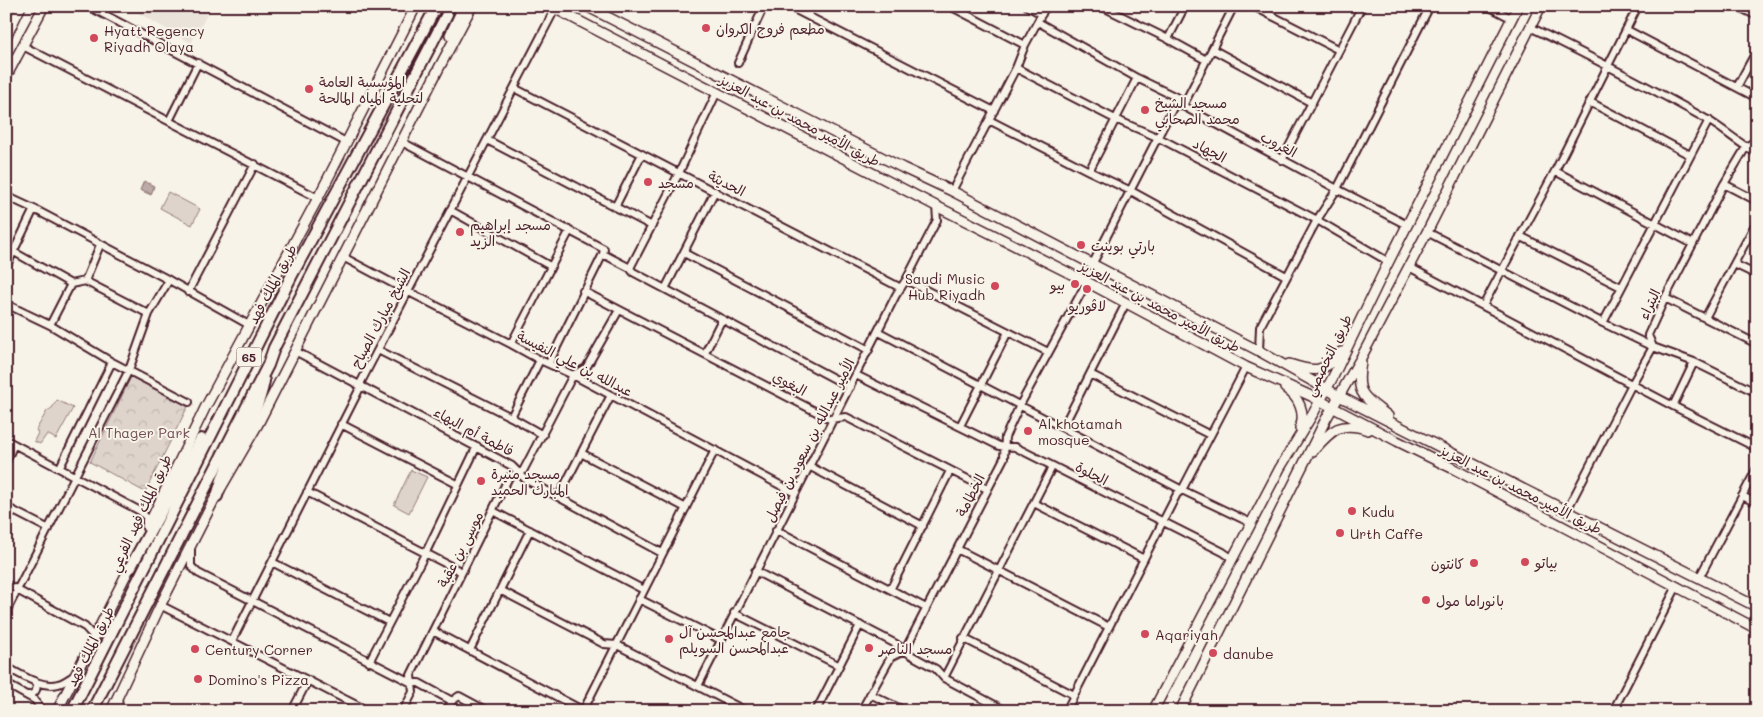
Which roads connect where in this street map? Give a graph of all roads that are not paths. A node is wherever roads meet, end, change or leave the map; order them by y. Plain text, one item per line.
1 (20, 6) edge
2 (44, 6) edge
3 (88, 6) edge
4 (408, 6) edge
5 (416, 6) edge
6 (422, 6) edge
7 (460, 6) edge
8 (466, 6) edge
9 (472, 6) edge
10 (478, 6) edge
11 (586, 6) edge
12 (764, 6) edge
13 (788, 6) edge
14 (812, 6) edge
15 (950, 6) edge
16 (1027, 6) edge
17 (1046, 6) edge
18 (1101, 6) edge
19 (1185, 6) edge
20 (1234, 6) edge
21 (1253, 6) edge
22 (1362, 6) edge
23 (1430, 6) edge
24 (1488, 6) edge
25 (1518, 6) edge
26 (1541, 6) edge
27 (1638, 6) edge
28 (1737, 6) edge
29 (436, 7) tunnel mouth
30 (553, 8) edge
31 (448, 14) tunnel mouth
32 (1042, 14) junction
33 (808, 15) junction
34 (1757, 16) edge
35 (1511, 18) junction
36 (1038, 22) junction
37 (407, 24) junction
38 (1530, 27) junction
39 (1627, 30) junction
40 (6, 37) edge
41 (1168, 39) junction
42 (1025, 45) junction
43 (23, 46) junction
44 (1212, 49) junction
45 (1339, 50) junction
46 (1757, 50) edge
47 (1206, 60) junction
48 (388, 61) junction
49 (738, 63) dead end
50 (198, 64) junction
51 (1608, 65) junction
52 (439, 68) junction
53 (1016, 68) junction
54 (6, 77) edge
55 (1137, 78) junction
56 (1737, 87) junction
57 (514, 88) junction
58 (717, 92) junction
59 (1178, 98) junction
60 (1757, 98) edge
61 (1590, 102) junction
62 (1312, 103) junction
63 (1183, 106) junction
64 (994, 111) junction
65 (1116, 119) junction
66 (990, 120) junction
67 (1709, 120) junction
68 (169, 121) junction
69 (1159, 138) junction
70 (488, 140) junction
71 (1757, 140) edge
72 (346, 142) junction
73 (402, 142) junction
74 (1746, 147) junction
75 (1757, 153) edge
76 (642, 154) junction
77 (1690, 155) junction
78 (1282, 160) junction
79 (255, 164) junction
80 (1089, 171) junction
81 (1555, 171) junction
82 (679, 173) junction
83 (468, 176) junction
84 (1724, 184) junction
85 (1337, 189) junction
86 (1131, 190) junction
87 (715, 191) junction
88 (952, 191) junction
89 (6, 196) edge
90 (318, 198) junction
91 (1757, 201) edge
92 (936, 206) junction
93 (615, 207) junction
94 (34, 209) junction
95 (450, 210) junction
96 (1317, 220) junction
97 (1757, 221) edge
98 (1656, 223) junction
99 (1407, 225) junction
100 (652, 226) junction
101 (570, 230) junction
102 (1427, 232) junction
103 (1520, 236) junction
104 (1693, 244) junction
105 (100, 245) junction
106 (14, 252) junction
107 (684, 253) junction
108 (603, 254) junction
109 (343, 257) junction
110 (1389, 262) junction
111 (1734, 264) junction
112 (1092, 265) junction
113 (550, 266) junction
114 (6, 267) edge
115 (1409, 267) junction
116 (632, 270) junction
117 (1501, 271) junction
118 (1757, 275) edge
119 (1286, 276) junction
120 (169, 280) junction
121 (906, 280) junction
122 (85, 281) junction
123 (1087, 282) junction
124 (71, 284) junction
125 (1621, 287) junction
126 (901, 288) junction
127 (665, 289) junction
128 (584, 291) junction
129 (188, 292) junction
130 (408, 292) junction
131 (1665, 298) junction
132 (1126, 303) junction
133 (6, 304) edge
134 (1483, 306) junction
135 (620, 310) junction
136 (149, 314) junction
137 (1705, 318) junction
138 (722, 319) junction
139 (1603, 323) junction
140 (50, 325) junction
141 (249, 325) junction
142 (879, 332) junction
143 (1008, 332) junction
144 (1353, 336) junction
145 (512, 344) junction
146 (1757, 344) edge
147 (1653, 346) junction
148 (378, 350) junction
149 (869, 350) junction
150 (1259, 350) junction
151 (295, 351) junction
152 (1048, 352) junction
153 (704, 353) junction
154 (1362, 356) junction
155 (1274, 359) junction
156 (540, 360) junction
157 (112, 362) junction
158 (1694, 362) junction
159 (549, 363) junction
160 (268, 365) junction
161 (1246, 367) junction
162 (1286, 367) junction
163 (129, 370) junction
164 (1090, 374) junction
165 (573, 375) junction
166 (856, 375) junction
167 (1275, 381) junction
168 (1632, 384) junction
169 (982, 385) junction
170 (362, 386) junction
171 (850, 388) junction
172 (1326, 389) junction
173 (1757, 393) edge
174 (230, 394) junction
175 (612, 395) junction
176 (1339, 396) junction
177 (189, 402) dead end
178 (1320, 402) junction
179 (1020, 405) junction
180 (1673, 406) junction
181 (1333, 407) junction
182 (511, 417) junction
183 (834, 418) junction
184 (1308, 422) junction
185 (341, 424) junction
186 (960, 426) junction
187 (1402, 427) junction
188 (1063, 428) junction
189 (1319, 432) junction
190 (543, 435) junction
191 (1210, 435) junction
192 (6, 440) edge
193 (1397, 442) junction
194 (14, 444) junction
195 (477, 446) junction
196 (1004, 446) junction
197 (1757, 448) edge
198 (1290, 449) junction
199 (715, 450) junction
200 (581, 453) junction
201 (1308, 456) junction
202 (6, 462) edge
203 (809, 466) junction
204 (1052, 467) junction
205 (60, 468) junction
206 (1757, 468) edge
207 (950, 471) junction
208 (519, 472) junction
209 (76, 476) junction
210 (457, 484) junction
211 (987, 489) junction
212 (1182, 490) junction
213 (307, 492) junction
214 (796, 493) junction
215 (217, 496) junction
216 (559, 496) junction
217 (1742, 496) junction
218 (1034, 503) junction
219 (1757, 503) edge
220 (6, 506) edge
221 (686, 508) junction
222 (1567, 510) junction
223 (493, 511) junction
224 (1163, 523) junction
225 (1251, 523) junction
226 (923, 526) junction
227 (1597, 526) junction
228 (49, 530) junction
229 (530, 530) junction
230 (776, 530) junction
231 (145, 534) junction
232 (1590, 540) junction
233 (192, 546) junction
234 (957, 549) junction
235 (426, 552) junction
236 (662, 553) junction
237 (1144, 559) junction
238 (1233, 559) junction
239 (272, 562) junction
240 (130, 568) junction
241 (755, 571) junction
242 (998, 571) junction
243 (462, 572) junction
244 (1699, 578) junction
245 (6, 584) edge
246 (1677, 586) junction
247 (891, 588) junction
248 (18, 589) junction
249 (500, 590) junction
250 (644, 590) junction
251 (639, 599) junction
252 (251, 601) junction
253 (160, 606) junction
254 (926, 608) junction
255 (1757, 608) edge
256 (6, 612) edge
257 (734, 613) junction
258 (389, 622) junction
259 (860, 625) junction
260 (1109, 627) junction
261 (1757, 629) edge
262 (433, 631) junction
263 (94, 637) junction
264 (963, 638) junction
265 (721, 640) junction
266 (232, 641) junction
267 (617, 645) junction
268 (470, 650) junction
269 (905, 650) junction
270 (368, 662) junction
271 (838, 665) junction
272 (6, 667) edge
273 (76, 674) junction
274 (944, 678) junction
275 (308, 680) junction
276 (35, 681) junction
277 (412, 683) junction
278 (6, 684) edge
279 (698, 686) junction
280 (870, 694) junction
281 (1074, 695) junction
282 (27, 696) junction
283 (118, 699) junction
284 (452, 701) junction
285 (583, 710) edge
286 (42, 711) edge
287 (57, 711) edge
288 (72, 711) edge
289 (92, 711) edge
290 (111, 711) edge
291 (120, 711) edge
292 (292, 711) edge
293 (368, 711) edge
294 (403, 711) edge
295 (447, 711) edge
296 (487, 711) edge
297 (746, 711) edge
298 (816, 711) edge
299 (861, 711) edge
300 (905, 711) edge
301 (1006, 711) edge
302 (1066, 711) edge
303 (1153, 711) edge
304 (1180, 711) edge
305 (1612, 711) edge

1 - 40 main road
2 - 43 main road
3 - 50 street
4 - 37 main road
5 - 37 main road
6 - 48 main road
7 - 52 main road
8 - 52 main road
9 - 52 main road
10 - 52 main road
11 - 88 main road, طريق الأمير محمد بن عبد العزيز
12 - 49 street
13 - 33 street
14 - 33 street
15 - 42 street
16 - 32 street
17 - 32 street
18 - 41 street
19 - 41 street
20 - 44 street
21 - 45 street
22 - 45 street
23 - 85 street
24 - 35 street
25 - 35 main road, طريق التخصصي
26 - 38 main road, طريق التخصصي
27 - 39 street
28 - 34 street
29 - 174 highway, طريق الملك فهد / 65
30 - 57 street, الشيخ مبارك الصباح
30 - 58 main road, طريق الأمير محمد بن عبد العزيز
31 - 160 highway, 65
32 - 36 street
33 - 64 street
35 - 99 main road, طريق التخصصي
36 - 42 street
36 - 55 street
37 - 48 main road
38 - 51 street
38 - 102 main road, طريق التخصصي
39 - 51 street
39 - 56 street
41 - 47 street
42 - 53 street
43 - 54 main road
43 - 68 street
44 - 47 street
44 - 62 street
45 - 62 street
46 - 56 street
47 - 63 street
48 - 72 main road, طريق الملك فهد الفرعي
50 - 68 street
50 - 72 street
51 - 61 street
51 - 67 street
52 - 73 main road
53 - 64 street
53 - 65 street, الجهاد
55 - 59 street
55 - 65 street
56 - 60 street
57 - 70 street, الشيخ مبارك الصباح
57 - 76 street, الحديثة
58 - 82 street
58 - 92 main road, طريق الأمير محمد بن عبد العزيز
59 - 63 street, الغروب
59 - 69 street
61 - 77 street
61 - 81 street
62 - 78 street
63 - 78 street, الغروب
64 - 66 street
65 - 69 street, الجهاد
65 - 80 street
66 - 80 street
66 - 88 street
67 - 74 street
67 - 77 street
68 - 79 street
69 - 86 street
69 - 96 street, الجهاد
70 - 83 street, الشيخ مبارك الصباح
70 - 93 street
71 - 74 street, البتراء
72 - 90 main road, طريق الملك فهد الفرعي
73 - 83 street
73 - 109 main road
74 - 75 street
74 - 84 street, البتراء
76 - 82 street, الحديثة
76 - 93 street
77 - 98 street
78 - 85 street, الغروب
79 - 90 street
79 - 129 street
80 - 86 street
81 - 98 street
81 - 103 street
82 - 87 street, الحديثة
82 - 100 street
83 - 95 street, الشيخ مبارك الصباح
83 - 101 street
84 - 91 street
84 - 104 street, البتراء
85 - 96 street
85 - 99 street, الغروب
86 - 112 street
86 - 119 street
87 - 107 street
87 - 126 street, الحديثة
88 - 112 main road, طريق الأمير محمد بن عبد العزيز
89 - 94 street
90 - 141 main road, طريق الملك فهد الفرعي
92 - 121 street, الأمير عبدالله بن سعود بن فيصل
92 - 123 main road, طريق الأمير محمد بن عبد العزيز
93 - 100 street
94 - 105 street
94 - 106 street
95 - 113 street
95 - 130 street, الشيخ مبارك الصباح
96 - 110 street, الجهاد
96 - 119 street
97 - 111 street
98 - 104 street
98 - 125 street
99 - 110 main road, طريق التخصصي
100 - 116 street
101 - 108 street
101 - 113 street
102 - 115 main road, طريق التخصصي
102 - 117 street
103 - 117 street
103 - 125 street
104 - 131 street, البتراء
105 - 120 street
105 - 122 street
106 - 114 street
106 - 124 street
107 - 127 street
107 - 149 street
108 - 116 street
108 - 128 street
109 - 130 street, عبدالله بن علي النفيسة
109 - 151 main road
110 - 144 main road, طريق التخصصي
111 - 118 street
111 - 137 street
112 - 150 main road, طريق الأمير محمد بن عبد العزيز
113 - 145 street
115 - 134 street
115 - 154 main road, طريق التخصصي
116 - 127 street
117 - 134 street
117 - 139 street
119 - 150 street
120 - 129 street
120 - 136 street
121 - 126 street, الأمير عبدالله بن سعود بن فيصل
121 - 143 street
122 - 124 street
122 - 136 street
123 - 132 main road, طريق الأمير محمد بن عبد العزيز
123 - 152 street, الخطامة
124 - 140 street
125 - 139 street
126 - 142 street, الأمير عبدالله بن سعود بن فيصل
127 - 138 street
128 - 135 street, البغوي
128 - 159 street
129 - 141 street
130 - 145 street, عبدالله بن علي النفيسة
130 - 148 street, الشيخ مبارك الصباح
131 - 137 street
131 - 147 street, البتراء
132 - 161 main road, طريق الأمير محمد بن عبد العزيز
132 - 164 street
133 - 140 street
134 - 168 street
135 - 153 street, البغوي
135 - 165 street, موسى بن عقبة
136 - 163 street
137 - 146 street
138 - 153 street
138 - 171 street
139 - 147 street
140 - 157 street
141 - 231 main road, طريق الملك فهد الفرعي
142 - 149 street, الأمير عبدالله بن سعود بن فيصل
142 - 169 street
143 - 152 street
143 - 169 street
144 - 155 main road
144 - 172 main road, طريق التخصصي
145 - 156 street, عبدالله بن علي النفيسة
147 - 158 street
147 - 168 street, البتراء
148 - 170 street, الشيخ مبارك الصباح
148 - 182 street
149 - 166 street, الأمير عبدالله بن سعود بن فيصل
150 - 155 main road, طريق الأمير محمد بن عبد العزيز
151 - 170 street, فاطمة أم البهاء
151 - 215 main road
152 - 179 street, الخطامة
153 - 183 street, البغوي
154 - 176 main road, طريق التخصصي
154 - 187 main road
155 - 162 main road, طريق الأمير محمد بن عبد العزيز
156 - 159 street, عبدالله بن علي النفيسة
156 - 182 street
157 - 163 street
157 - 205 street
158 - 173 street
158 - 180 street
159 - 165 street, عبدالله بن علي النفيسة
160 - 215 highway
160 - 289 highway, 65
161 - 167 main road, طريق الأمير محمد بن عبد العزيز
161 - 191 street
162 - 167 main road
162 - 172 main road, طريق الأمير محمد بن عبد العزيز
163 - 177 street
163 - 209 street
164 - 188 street
164 - 191 street
165 - 175 street, عبدالله بن علي النفيسة
165 - 190 street, موسى بن عقبة
166 - 171 street, الأمير عبدالله بن سعود بن فيصل
166 - 186 street, الحلوة
167 - 178 main road, طريق الأمير محمد بن عبد العزيز
167 - 198 main road
168 - 180 street
168 - 222 street, البتراء
169 - 179 street
169 - 186 street
170 - 185 street, الشيخ مبارك الصباح
170 - 195 street, فاطمة أم البهاء
171 - 183 street, الأمير عبدالله بن سعود بن فيصل
172 - 176 main road, طريق الأمير محمد بن عبد العزيز
172 - 178 main road, طريق التخصصي
174 - 240 highway
174 - 288 highway, طريق الملك فهد / 65
175 - 199 street, عبدالله بن علي النفيسة
175 - 200 street
176 - 181 main road, طريق التخصصي
176 - 187 main road, طريق الأمير محمد بن عبد العزيز
178 - 181 main road, طريق الأمير محمد بن عبد العزيز
178 - 184 main road, طريق التخصصي
179 - 188 street
179 - 196 street, الخطامة
180 - 197 street
181 - 189 main road, طريق التخصصي
181 - 193 main road, طريق الأمير محمد بن عبد العزيز
182 - 190 street
183 - 203 street, الأمير عبدالله بن سعود بن فيصل
183 - 207 street, البغوي
184 - 189 main road
184 - 198 main road, طريق التخصصي
185 - 210 street
185 - 213 street, الشيخ مبارك الصباح
186 - 196 street, الحلوة
187 - 222 main road, طريق الأمير محمد بن عبد العزيز
188 - 212 street
189 - 201 main road, طريق التخصصي
190 - 208 street, موسى بن عقبة
191 - 212 street
192 - 194 street
193 - 201 main road
193 - 232 main road, طريق الأمير محمد بن عبد العزيز
194 - 202 street
194 - 205 street
195 - 208 street, فاطمة أم البهاء
195 - 210 street
196 - 204 street, الحلوة
196 - 211 street, الخطامة
198 - 225 main road, طريق التخصصي
199 - 214 street, عبدالله بن علي النفيسة
199 - 221 street
200 - 216 street
200 - 221 street
201 - 304 main road, طريق التخصصي
203 - 214 street, الأمير عبدالله بن سعود بن فيصل
203 - 226 street
204 - 218 street
204 - 224 street, الحلوة
205 - 209 street
206 - 217 street
207 - 211 street, البغوي
207 - 226 street
208 - 216 street, فاطمة أم البهاء
208 - 223 street, موسى بن عقبة
209 - 228 street
209 - 231 street
210 - 235 street
211 - 234 street, الخطامة
212 - 224 street
212 - 225 street
213 - 235 street
213 - 239 street, الشيخ مبارك الصباح
214 - 230 street, الأمير عبدالله بن سعود بن فيصل
215 - 233 main road
216 - 236 street, فاطمة أم البهاء
217 - 219 street
217 - 244 street
218 - 237 street
218 - 242 street
220 - 228 street
221 - 236 street
222 - 227 main road, طريق الأمير محمد بن عبد العزيز
223 - 229 street
223 - 243 street, موسى بن عقبة
224 - 237 street
224 - 238 street, الحلوة
225 - 238 main road, طريق التخصصي
226 - 247 street
227 - 232 main road
227 - 244 main road, طريق الأمير محمد بن عبد العزيز
228 - 248 street
229 - 249 street
229 - 250 street
230 - 241 street, الأمير عبدالله بن سعود بن فيصل
230 - 247 street
231 - 240 main road, طريق الملك فهد الفرعي
232 - 246 main road, طريق الأمير محمد بن عبد العزيز
233 - 252 street
233 - 253 main road
234 - 242 street
234 - 254 street, الخطامة
235 - 243 street
235 - 258 street
236 - 250 street
237 - 260 street
238 - 303 main road, طريق التخصصي
239 - 252 street, الشيخ مبارك الصباح
239 - 258 street
240 - 263 main road, طريق الملك فهد الفرعي
241 - 257 street, الأمير عبدالله بن سعود بن فيصل
241 - 259 street
242 - 260 street
242 - 264 street
243 - 262 street, موسى بن عقبة
244 - 255 main road, طريق الأمير محمد بن عبد العزيز
245 - 248 street
246 - 261 main road, طريق الأمير محمد بن عبد العزيز
246 - 305 street
247 - 254 street
248 - 256 street
248 - 263 street
249 - 267 street
249 - 268 street
250 - 251 street
251 - 265 street
251 - 267 street
252 - 266 street, الشيخ مبارك الصباح
252 - 270 street
253 - 266 street
253 - 283 main road
254 - 269 street, الخطامة
257 - 265 street, الأمير عبدالله بن سعود بن فيصل
257 - 271 street
258 - 270 street
259 - 269 street
259 - 271 street
260 - 281 street
262 - 268 street
262 - 277 street, موسى بن عقبة
263 - 273 main road, طريق الملك فهد الفرعي
264 - 274 street
264 - 281 street
265 - 279 street, الأمير عبدالله بن سعود بن فيصل
266 - 275 street
267 - 279 street
267 - 285 street
268 - 285 street
269 - 274 street
269 - 280 street, الخطامة
270 - 277 street
271 - 298 street
272 - 276 street
273 - 276 street
273 - 287 main road, طريق الملك فهد الفرعي
274 - 301 street
275 - 292 street
275 - 293 street
276 - 282 street
277 - 284 street
277 - 294 street, موسى بن عقبة
278 - 282 street
279 - 297 street
280 - 299 street, الخطامة
280 - 300 street
281 - 302 street
282 - 286 street
283 - 290 main road
283 - 291 street
284 - 295 street
284 - 296 street

